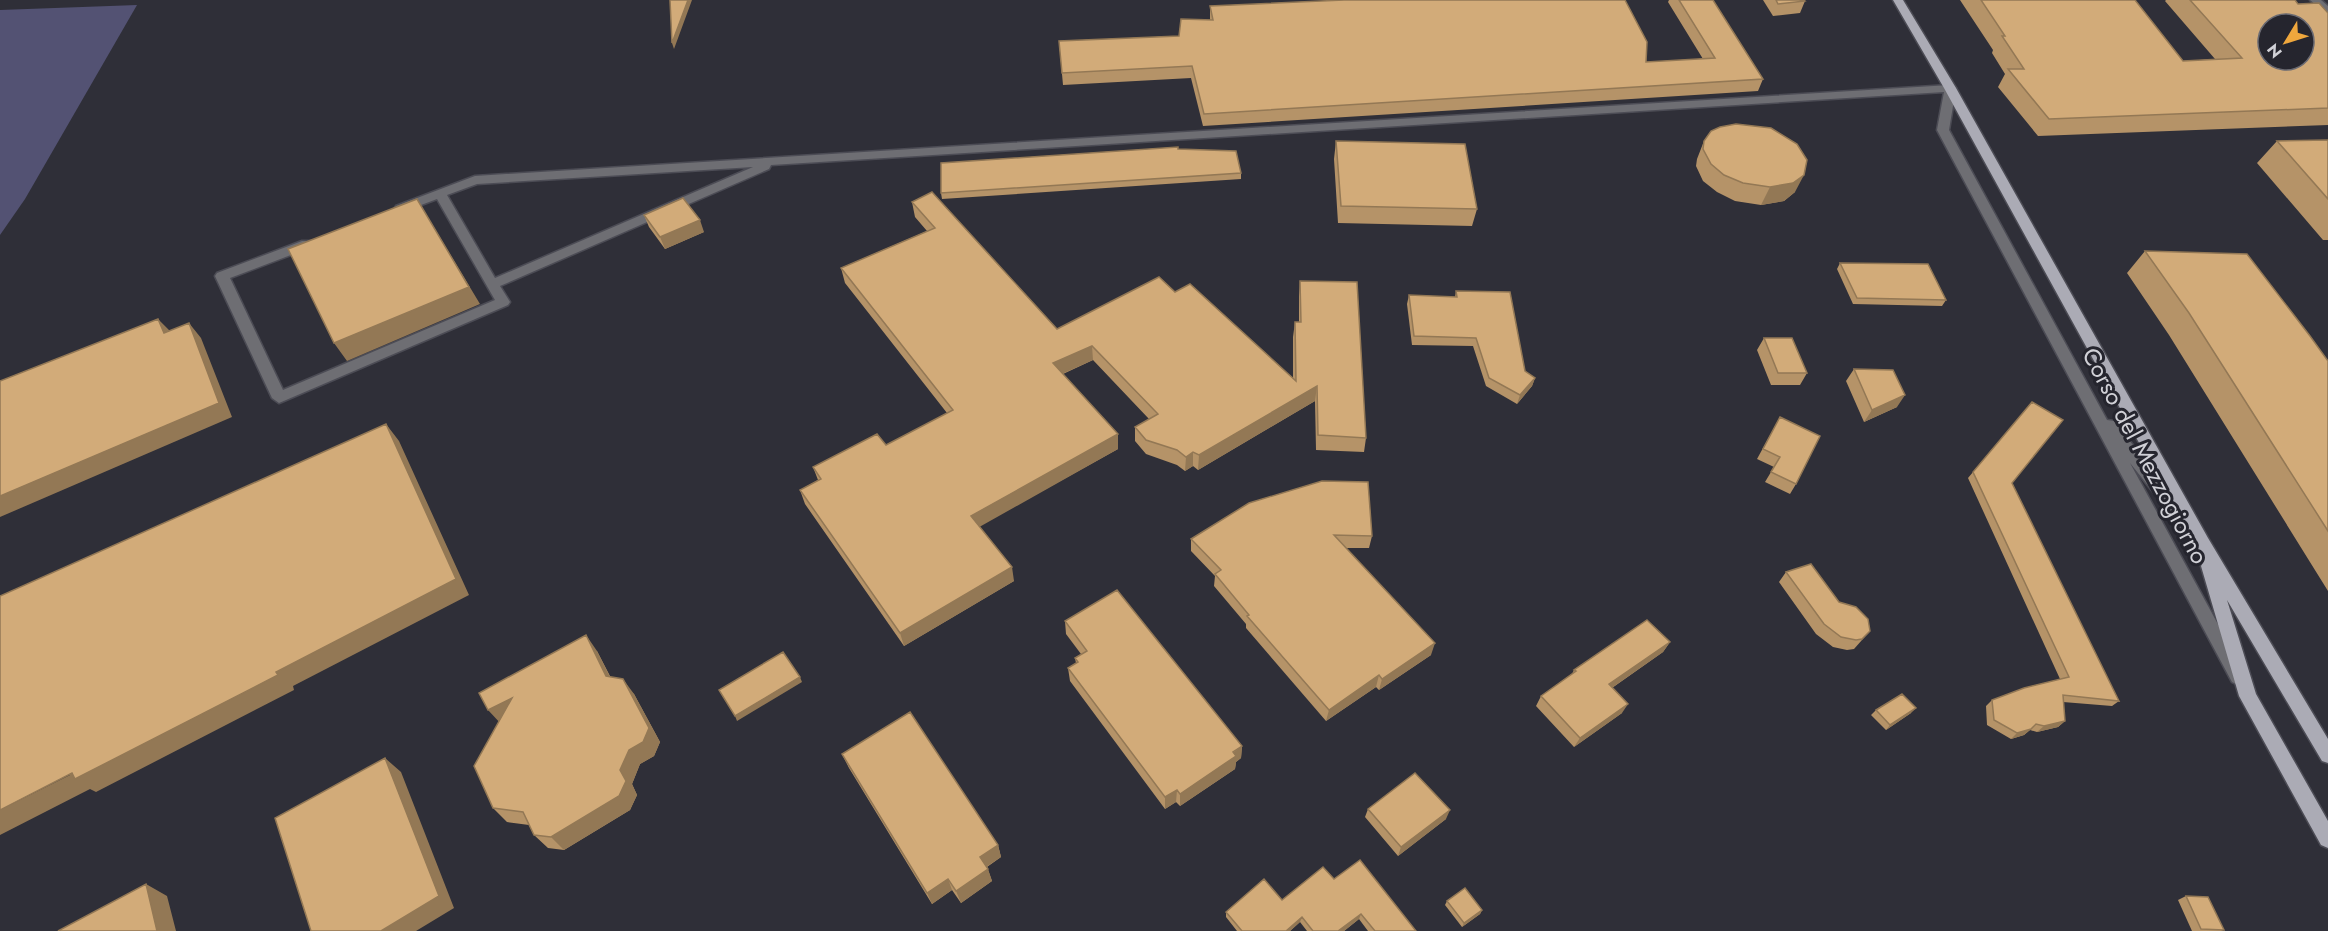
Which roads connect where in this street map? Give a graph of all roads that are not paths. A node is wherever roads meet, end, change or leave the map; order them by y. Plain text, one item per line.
1 (1898, 0) edge
2 (2315, 0) edge
3 (2328, 12) edge
4 (1950, 88) junction
5 (775, 161) junction
6 (440, 194) junction
7 (386, 214) edge
8 (320, 239) edge
9 (493, 284) junction
10 (2083, 392) junction
11 (2202, 543) junction
12 (2248, 696) junction
13 (2328, 755) edge
14 (2328, 839) edge

1 - 4 main road, Corso del Mezzogiorno
2 - 3 street
4 - 5 street
4 - 10 street, Corso del Mezzogiorno
4 - 11 main road, Corso del Mezzogiorno
5 - 6 street
5 - 9 street
6 - 7 street
6 - 9 street
8 - 9 street
10 - 11 street
10 - 12 street, Corso del Mezzogiorno
11 - 12 main road
11 - 13 main road, Corso del Mezzogiorno
12 - 14 main road, Corso del Mezzogiorno

